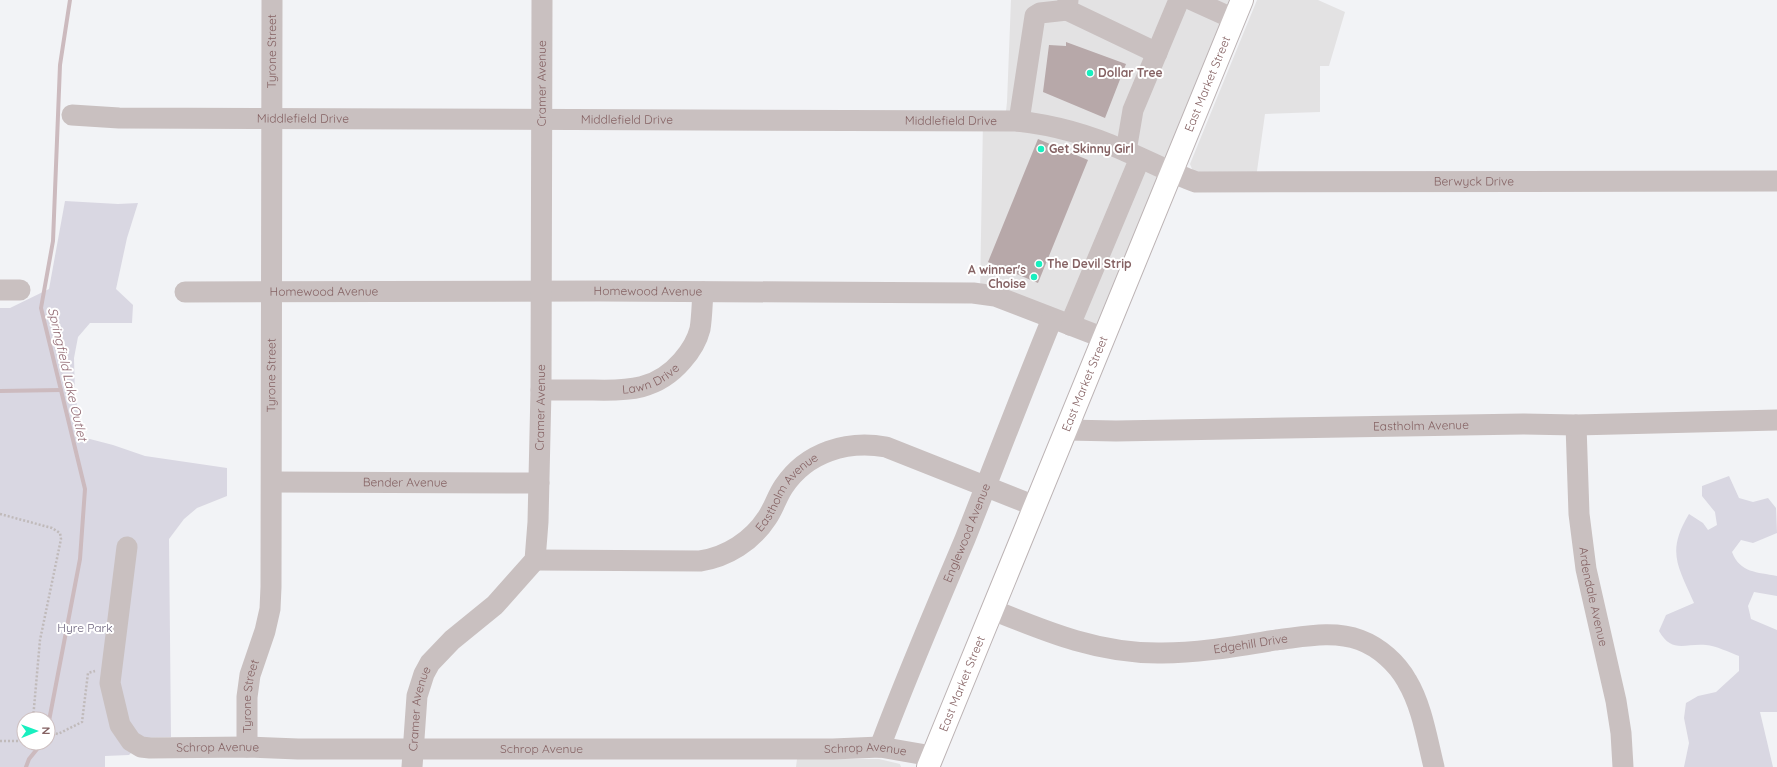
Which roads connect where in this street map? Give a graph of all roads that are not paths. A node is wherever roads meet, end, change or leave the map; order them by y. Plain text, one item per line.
1 (272, 0) edge
2 (542, 0) edge
3 (1179, 0) edge
4 (1192, 0) edge
5 (1067, 5) edge
6 (1238, 10) edge
7 (1157, 53) junction
8 (72, 115) dead end
9 (272, 119) junction
10 (541, 119) junction
11 (1019, 121) junction
12 (1133, 154) junction
13 (1172, 173) junction
14 (1777, 181) edge
15 (185, 292) dead end
16 (272, 292) junction
17 (540, 292) junction
18 (704, 292) junction
19 (1061, 322) junction
20 (1104, 338) junction
21 (541, 390) junction
22 (1777, 420) edge
23 (1576, 425) junction
24 (1066, 430) junction
25 (272, 482) junction
26 (539, 483) junction
27 (985, 486) junction
28 (1035, 506) junction
29 (127, 547) dead end
30 (535, 560) junction
31 (993, 610) junction
32 (247, 747) junction
33 (880, 747) junction
34 (412, 757) edge
35 (930, 762) edge
36 (1434, 767) edge
37 (1623, 767) edge

1 - 9 street, Tyrone Street
2 - 10 street, Cramer Avenue
3 - 7 street, Englewood Avenue
4 - 6 street
5 - 7 street
5 - 11 street
6 - 13 main road, East Market Street
7 - 12 street, Englewood Avenue
8 - 9 street, Middlefield Drive
9 - 10 street, Middlefield Drive
9 - 16 street, Tyrone Street
10 - 11 street, Middlefield Drive
10 - 17 street, Cramer Avenue
11 - 12 street, Middlefield Drive
12 - 13 street, Middlefield Drive
12 - 19 street, Englewood Avenue
13 - 14 street, Berwyck Drive
13 - 20 main road, East Market Street
15 - 16 street, Homewood Avenue
16 - 17 street, Homewood Avenue
16 - 25 street, Tyrone Street
17 - 18 street, Homewood Avenue
17 - 21 street, Cramer Avenue
18 - 19 street, Homewood Avenue
18 - 21 street, Lawn Drive
19 - 20 street, Homewood Avenue
19 - 27 street, Englewood Avenue
20 - 24 main road, East Market Street
21 - 26 street, Cramer Avenue
22 - 23 street, Eastholm Avenue
23 - 24 street, Eastholm Avenue
23 - 37 street, Ardendale Avenue
24 - 28 main road, East Market Street
25 - 26 street, Bender Avenue
25 - 32 street, Tyrone Street
26 - 30 street, Cramer Avenue
27 - 28 street, Eastholm Avenue
27 - 30 street, Eastholm Avenue
27 - 33 street, Englewood Avenue
28 - 31 main road, East Market Street
29 - 32 street, Schrop Avenue
30 - 34 street, Cramer Avenue
31 - 35 main road, East Market Street
31 - 36 street, Edgehill Drive
32 - 34 street, Schrop Avenue
33 - 34 street, Schrop Avenue
33 - 35 street, Schrop Avenue

